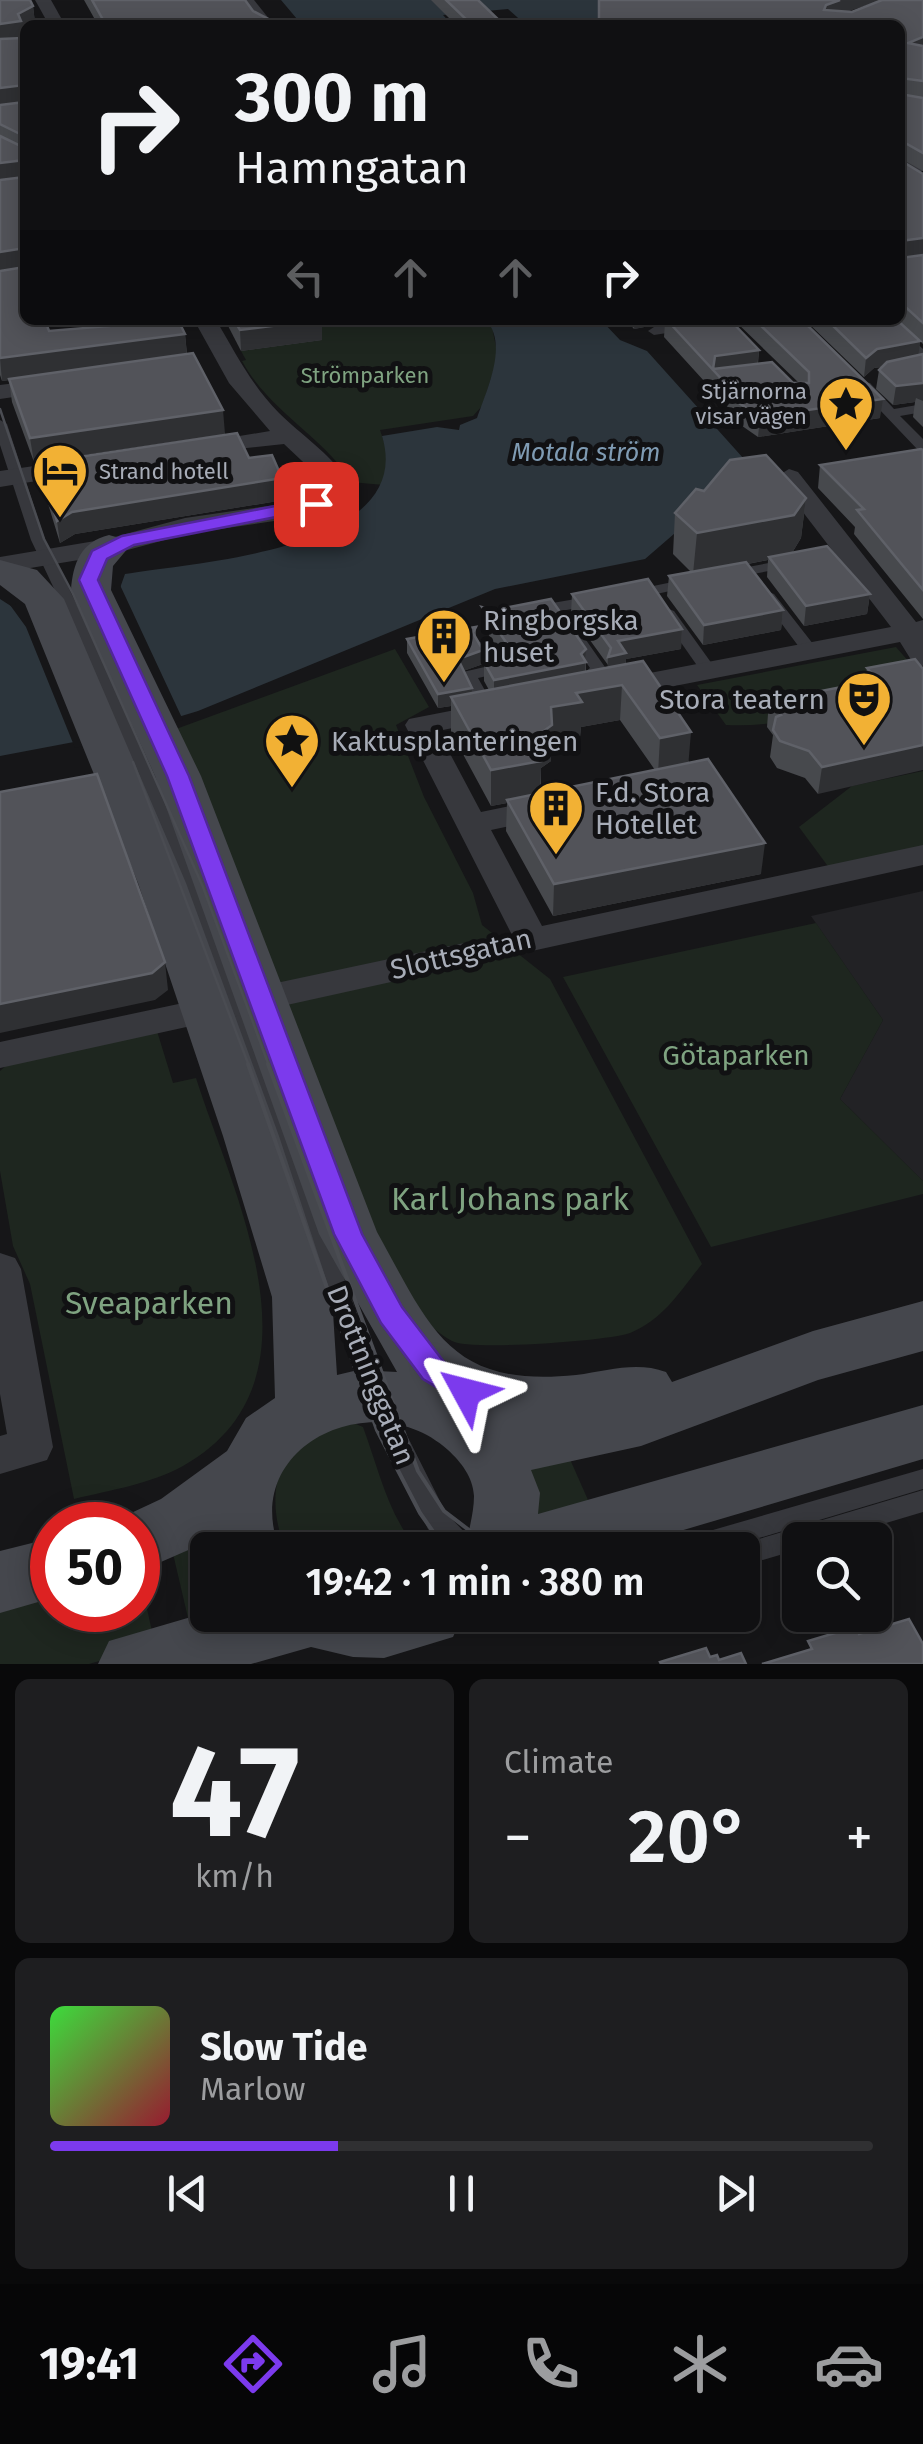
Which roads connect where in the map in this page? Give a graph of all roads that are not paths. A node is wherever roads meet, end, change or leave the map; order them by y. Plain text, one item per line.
1 (906, 166) edge
2 (923, 182) edge
3 (205, 325) edge
4 (699, 325) edge
5 (888, 325) edge
6 (654, 331) dead end
7 (921, 364) edge
8 (879, 376) edge
9 (74, 382) edge
10 (0, 392) edge
11 (923, 408) edge
12 (892, 413) junction
13 (0, 424) edge
14 (290, 436) junction
15 (923, 447) edge
16 (172, 454) edge
17 (116, 462) edge
18 (789, 477) edge
19 (9, 478) edge
20 (833, 556) junction
21 (0, 568) edge
22 (749, 570) junction
23 (77, 586) junction
24 (652, 590) junction
25 (556, 607) junction
26 (524, 614) edge
27 (918, 639) edge
28 (484, 644) edge
29 (811, 652) junction
30 (709, 671) junction
31 (606, 690) junction
32 (567, 698) edge
33 (528, 705) edge
34 (489, 712) junction
35 (584, 802) edge
36 (472, 824) junction
37 (923, 854) edge
38 (525, 926) junction
39 (235, 1006) junction
40 (0, 1055) edge
41 (0, 1270) edge
42 (923, 1326) edge
43 (6, 1336) edge
44 (805, 1359) junction
45 (433, 1371) junction
46 (374, 1394) junction
47 (307, 1410) junction
48 (923, 1432) edge
49 (475, 1433) junction
50 (16, 1451) edge
51 (247, 1472) junction
52 (923, 1479) edge
53 (923, 1500) edge
54 (160, 1532) edge
55 (243, 1532) edge
56 (446, 1532) edge
57 (501, 1532) edge
58 (577, 1532) edge
59 (743, 1532) edge
60 (760, 1550) edge
61 (30, 1574) edge
62 (0, 1582) edge
63 (251, 1632) edge
64 (134, 1664) edge

1 - 2 street
3 - 14 street
4 - 6 lane
5 - 7 lane
8 - 12 lane
9 - 10 street
11 - 12 lane
12 - 15 lane
13 - 19 lane, Drottninggatan
14 - 16 street
14 - 23 street
17 - 19 street
18 - 20 street
19 - 23 lane, Drottninggatan
20 - 22 lane
20 - 27 street
21 - 23 main road
22 - 24 lane
22 - 29 lane
23 - 39 main road, Drottninggatan
24 - 25 lane
24 - 30 lane
25 - 26 lane
25 - 31 lane
27 - 29 street
28 - 34 lane
29 - 30 street
30 - 31 street
31 - 32 street
33 - 34 street
34 - 36 street
35 - 36 street
36 - 38 street
37 - 38 street, Slottsgatan
38 - 39 street, Slottsgatan
39 - 40 street, Slottsgatan
39 - 45 main road, Drottninggatan
39 - 46 lane, Drottninggatan
39 - 47 main road, Drottninggatan
41 - 43 street
42 - 44 main road
43 - 50 street
44 - 45 main road
44 - 49 main road
45 - 49 main road, Drottninggatan
46 - 47 main road
46 - 49 main road
46 - 56 lane, Drottninggatan
47 - 51 main road
48 - 58 main road
49 - 57 main road, Drottninggatan
51 - 54 main road
51 - 55 main road
52 - 59 lane
53 - 60 lane
61 - 62 main road
63 - 64 main road

